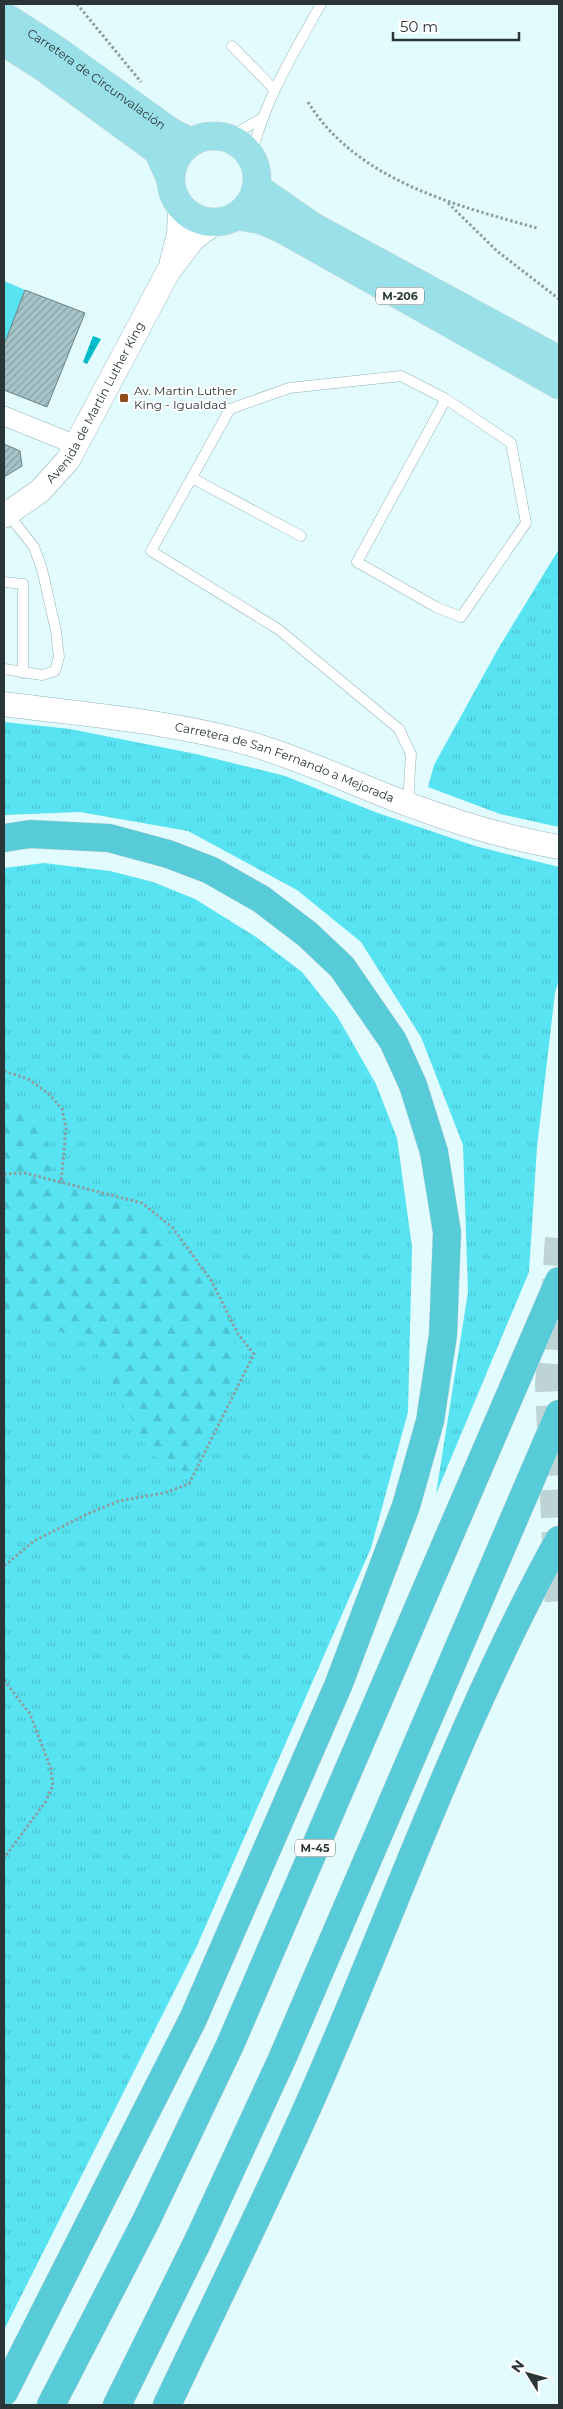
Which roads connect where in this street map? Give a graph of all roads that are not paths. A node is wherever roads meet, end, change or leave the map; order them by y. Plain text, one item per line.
1 (321, 4) edge
2 (4, 16) edge
3 (4, 42) edge
4 (232, 46) dead end
5 (274, 89) junction
6 (261, 119) junction
7 (220, 136) junction
8 (191, 142) junction
9 (252, 157) junction
10 (170, 178) junction
11 (256, 188) junction
12 (180, 208) junction
13 (225, 220) junction
14 (168, 272) junction
15 (559, 360) edge
16 (559, 385) edge
17 (446, 399) junction
18 (4, 416) edge
19 (76, 445) junction
20 (192, 478) junction
21 (6, 515) edge
22 (301, 536) dead end
23 (4, 582) edge
24 (4, 669) edge
25 (22, 673) junction
26 (4, 704) edge
27 (408, 805) junction
28 (4, 838) edge
29 (559, 847) edge
30 (559, 1281) edge
31 (559, 1414) edge
32 (559, 1540) edge
33 (4, 2392) edge
34 (52, 2405) edge
35 (117, 2405) edge
36 (167, 2405) edge

1 - 5 lane
2 - 8 main road, Carretera de Circunvalación
3 - 10 main road, Carretera de Circunvalación
4 - 5 lane
5 - 6 lane
6 - 7 lane
6 - 9 lane
7 - 8 main road
7 - 9 main road
8 - 10 main road
9 - 11 main road
10 - 12 main road
11 - 13 main road
11 - 15 main road, M-206
12 - 13 main road, M-206
12 - 14 street
13 - 14 street
13 - 16 main road, M-206
14 - 19 street, Avenida de Martin Luther King
17 - 17 lane
17 - 20 lane
18 - 19 street
19 - 21 street, Avenida de Martin Luther King
20 - 22 lane
20 - 27 lane
21 - 25 lane
23 - 25 lane
24 - 25 lane
26 - 27 street, Carretera de San Fernando a Mejorada
27 - 29 street, Carretera de San Fernando a Mejorada
28 - 33 highway
30 - 34 highway, M-45
31 - 35 highway
32 - 36 highway

